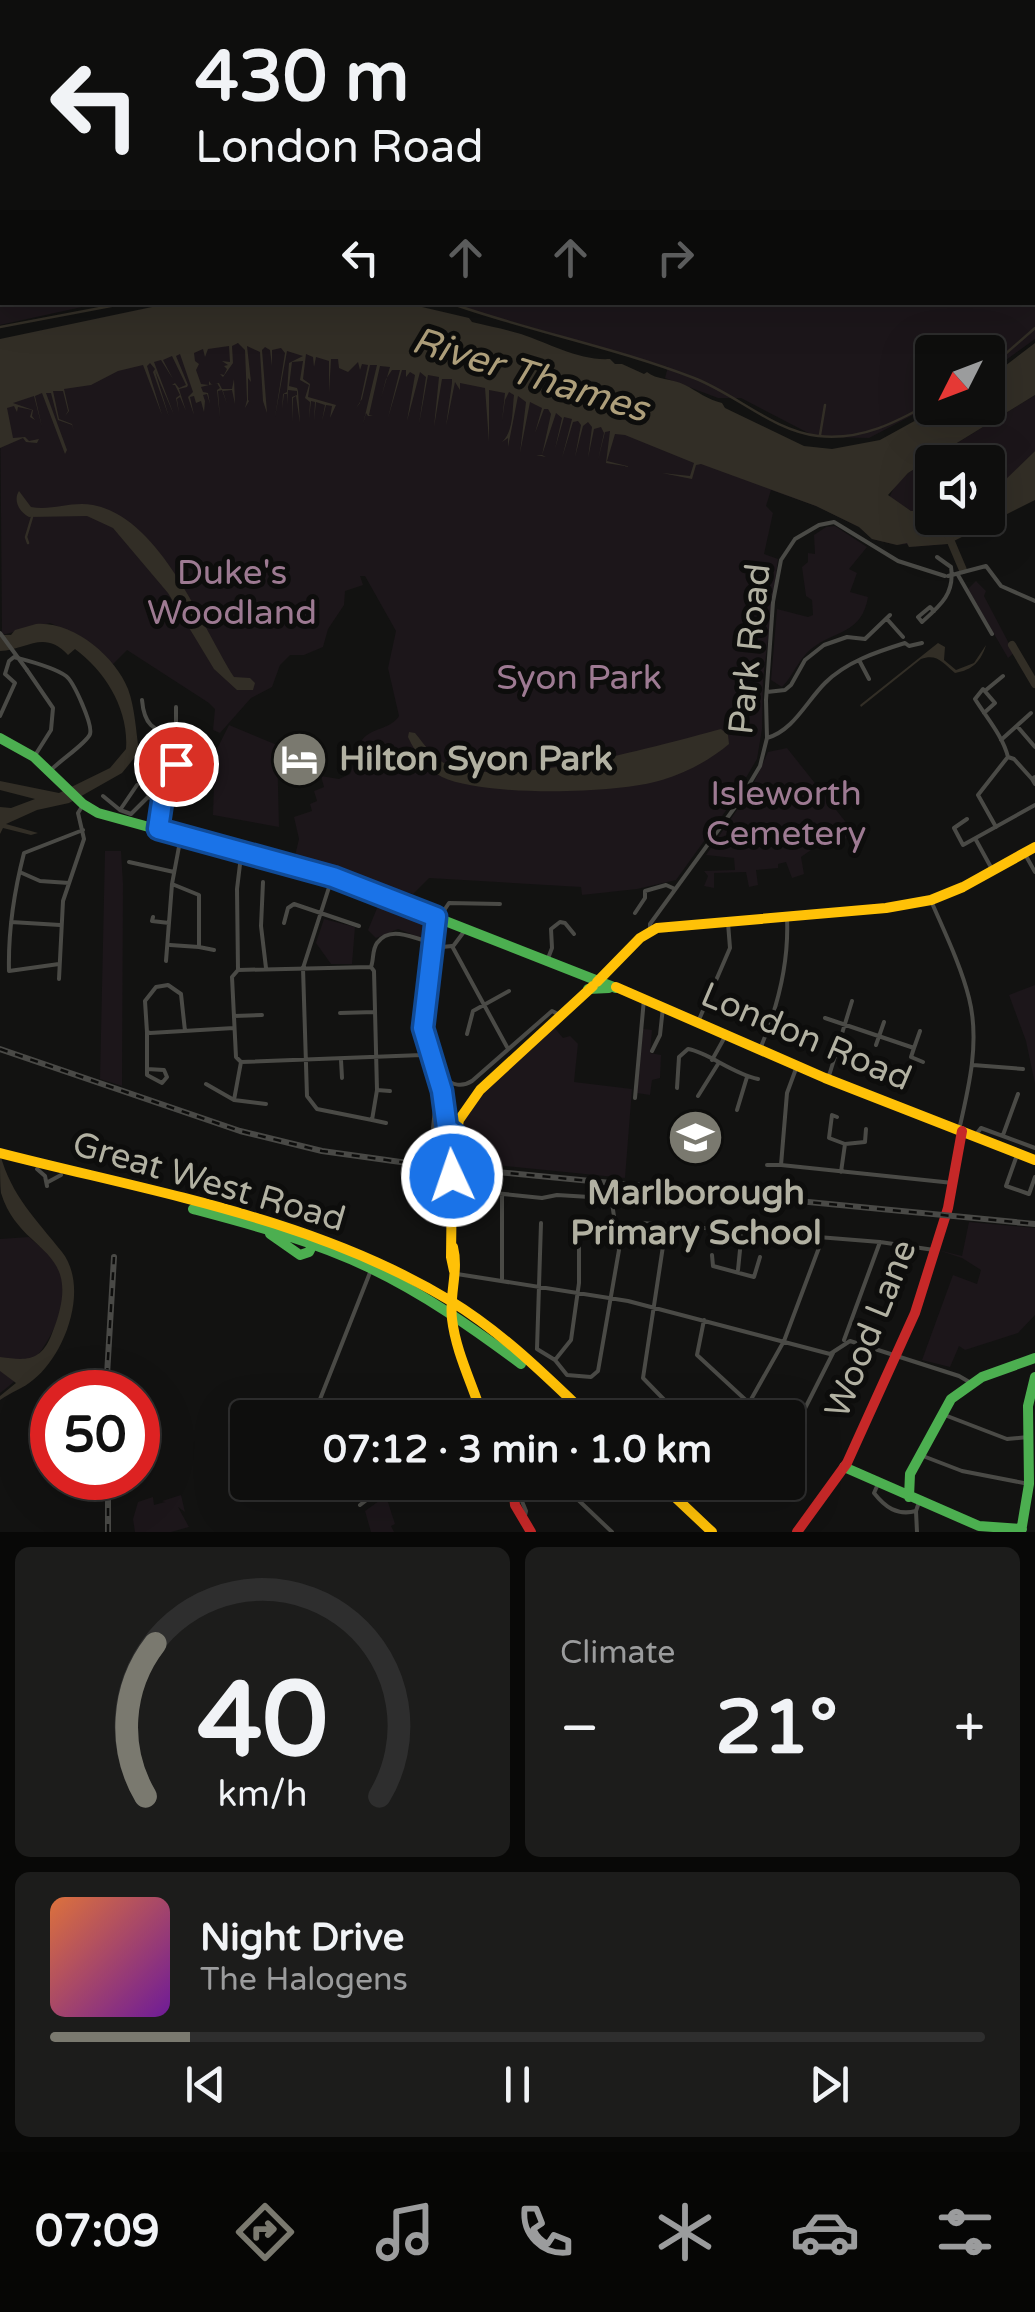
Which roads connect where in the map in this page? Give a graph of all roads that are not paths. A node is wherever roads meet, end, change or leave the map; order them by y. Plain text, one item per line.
1 (937, 557) dead end
2 (953, 576) junction
3 (1035, 601) edge
4 (934, 611) dead end
5 (0, 633) edge
6 (992, 634) dead end
7 (903, 637) dead end
8 (922, 643) dead end
9 (859, 660) junction
10 (4, 673) edge
11 (1002, 676) dead end
12 (869, 679) dead end
13 (986, 690) junction
14 (766, 692) junction
15 (142, 700) dead end
16 (176, 707) dead end
17 (1031, 713) dead end
18 (984, 714) junction
19 (0, 716) edge
20 (1017, 726) junction
21 (176, 734) junction
22 (0, 738) edge
23 (766, 738) junction
24 (1000, 740) junction
25 (1035, 747) edge
26 (34, 756) junction
27 (1008, 757) junction
28 (50, 771) junction
29 (1034, 780) edge
30 (137, 785) dead end
31 (103, 796) dead end
32 (162, 802) junction
33 (1035, 805) edge
34 (83, 807) junction
35 (120, 810) junction
36 (968, 819) dead end
37 (996, 828) junction
38 (158, 829) junction
39 (83, 830) junction
40 (181, 836) junction
41 (976, 839) junction
42 (1030, 849) edge
43 (242, 852) junction
44 (129, 862) dead end
45 (993, 871) junction
46 (174, 872) junction
47 (1035, 872) edge
48 (22, 873) junction
49 (333, 877) junction
50 (263, 882) dead end
51 (69, 883) junction
52 (172, 884) junction
53 (676, 889) junction
54 (931, 900) junction
55 (500, 904) dead end
56 (320, 913) junction
57 (635, 913) dead end
58 (787, 916) junction
59 (153, 917) dead end
60 (437, 917) junction
61 (728, 920) junction
62 (11, 922) junction
63 (168, 924) junction
64 (284, 924) dead end
65 (60, 925) junction
66 (360, 926) dead end
67 (466, 929) junction
68 (650, 931) junction
69 (574, 934) dead end
70 (168, 945) junction
71 (432, 945) junction
72 (452, 946) junction
73 (199, 948) junction
74 (214, 950) dead end
75 (166, 961) dead end
76 (547, 961) junction
77 (59, 964) junction
78 (371, 967) junction
79 (611, 967) junction
80 (266, 968) junction
81 (303, 968) junction
82 (238, 970) junction
83 (59, 979) dead end
84 (593, 984) junction
85 (613, 987) junction
86 (509, 991) dead end
87 (644, 999) junction
88 (852, 1001) dead end
89 (484, 1004) junction
90 (662, 1007) junction
91 (375, 1012) junction
92 (340, 1013) dead end
93 (560, 1015) junction
94 (234, 1016) junction
95 (262, 1016) dead end
96 (826, 1018) dead end
97 (423, 1019) junction
98 (698, 1022) junction
99 (884, 1022) dead end
100 (844, 1024) junction
101 (234, 1028) junction
102 (185, 1031) junction
103 (920, 1031) dead end
104 (147, 1032) junction
105 (467, 1034) dead end
106 (726, 1035) junction
107 (879, 1036) junction
108 (425, 1039) junction
109 (876, 1046) dead end
110 (914, 1048) junction
111 (508, 1049) junction
112 (760, 1050) junction
113 (652, 1052) dead end
114 (422, 1055) junction
115 (376, 1058) junction
116 (306, 1060) junction
117 (341, 1060) junction
118 (241, 1062) junction
119 (715, 1062) junction
120 (923, 1062) dead end
121 (972, 1065) junction
122 (797, 1066) junction
123 (1023, 1068) dead end
124 (148, 1069) dead end
125 (747, 1077) junction
126 (342, 1078) dead end
127 (758, 1079) dead end
128 (828, 1079) junction
129 (206, 1084) dead end
130 (676, 1088) dead end
131 (377, 1090) junction
132 (390, 1091) dead end
133 (1018, 1094) dead end
134 (698, 1096) dead end
135 (635, 1098) dead end
136 (234, 1100) junction
137 (266, 1104) dead end
138 (738, 1110) dead end
139 (834, 1114) dead end
140 (372, 1120) junction
141 (386, 1123) dead end
142 (433, 1128) dead end
143 (866, 1129) dead end
144 (961, 1130) junction
145 (455, 1134) junction
146 (1002, 1135) junction
147 (976, 1136) junction
148 (845, 1144) junction
149 (1035, 1148) edge
150 (1017, 1153) junction
151 (4, 1157) edge
152 (1035, 1160) edge
153 (767, 1165) dead end
154 (781, 1165) junction
155 (841, 1172) junction
156 (1035, 1177) edge
157 (953, 1183) junction
158 (486, 1192) dead end
159 (502, 1195) junction
160 (1032, 1195) edge
161 (580, 1222) dead end
162 (642, 1223) dead end
163 (541, 1224) dead end
164 (669, 1227) junction
165 (742, 1230) junction
166 (302, 1231) junction
167 (823, 1237) junction
168 (880, 1242) junction
169 (314, 1244) junction
170 (934, 1250) junction
171 (712, 1255) dead end
172 (760, 1256) dead end
173 (374, 1264) junction
174 (738, 1272) junction
175 (454, 1273) junction
176 (408, 1277) junction
177 (502, 1279) junction
178 (542, 1286) junction
179 (578, 1292) junction
180 (612, 1298) junction
181 (452, 1302) junction
182 (654, 1306) junction
183 (452, 1316) junction
184 (704, 1320) junction
185 (784, 1341) junction
186 (844, 1342) junction
187 (494, 1344) junction
188 (538, 1349) junction
189 (834, 1353) junction
190 (896, 1356) junction
191 (526, 1358) junction
192 (1035, 1358) edge
193 (555, 1360) junction
194 (1035, 1377) edge
195 (970, 1383) junction
196 (320, 1400) edge
197 (478, 1400) edge
198 (562, 1400) edge
199 (571, 1400) edge
200 (664, 1400) edge
201 (805, 1409) edge
202 (941, 1414) junction
203 (1028, 1438) junction
204 (920, 1454) junction
205 (844, 1467) junction
206 (878, 1484) junction
207 (1029, 1484) junction
208 (369, 1500) edge
209 (513, 1500) edge
210 (578, 1500) edge
211 (669, 1500) edge
212 (679, 1500) edge
213 (914, 1503) junction
214 (359, 1504) dead end
215 (1022, 1530) edge
216 (918, 1531) edge
217 (531, 1532) edge
218 (612, 1532) edge
219 (702, 1532) edge
220 (712, 1532) edge
221 (798, 1532) edge

1 - 2 street
2 - 3 street
2 - 4 street
2 - 6 street
2 - 14 street, Park Road
5 - 26 street, bridge
7 - 14 street
8 - 9 street
9 - 12 street
9 - 23 street
10 - 19 street
10 - 28 street
11 - 13 street
13 - 18 street
13 - 18 street
14 - 23 street, Park Road
15 - 21 street
16 - 21 street
17 - 20 street
18 - 24 street
20 - 24 street
20 - 25 street
21 - 32 street
22 - 26 main road
23 - 53 street, Park Road
24 - 27 street
26 - 28 main road
27 - 29 street
27 - 37 street
28 - 34 main road
30 - 35 street
31 - 35 street
32 - 35 street
32 - 38 street
33 - 37 street
34 - 38 main road, London Road
34 - 39 street
36 - 41 street
37 - 41 street
38 - 40 main road, London Road
39 - 48 street
39 - 51 street
40 - 43 main road, London Road
40 - 46 street
41 - 45 street
42 - 45 main road
42 - 47 street
43 - 49 main road, London Road
43 - 82 street
44 - 46 street
45 - 54 main road
46 - 52 street
48 - 51 street
48 - 62 street
49 - 56 street
49 - 60 main road, London Road
50 - 80 street
51 - 65 street
52 - 63 street
52 - 73 street
53 - 57 street
53 - 68 street, Park Road
54 - 58 main road
54 - 121 street
55 - 60 street
56 - 64 street
56 - 66 street
56 - 81 street
58 - 61 main road
58 - 112 street
59 - 63 street
60 - 67 main road, London Road
60 - 71 street
61 - 68 main road
61 - 98 street
62 - 65 street
62 - 77 street
63 - 70 street
65 - 77 street
67 - 72 street
67 - 76 main road, London Road
68 - 79 main road
69 - 76 street
70 - 73 street
70 - 75 street
71 - 72 street
71 - 78 street
71 - 97 street
72 - 89 street
73 - 74 street
76 - 84 main road, London Road
77 - 83 street
78 - 81 street
78 - 91 street
79 - 84 main road
79 - 85 main road
80 - 81 street
80 - 82 street
81 - 116 street
82 - 94 street
84 - 85 main road, London Road
84 - 93 main road
85 - 87 main road, London Road
86 - 89 street
87 - 90 main road, London Road
87 - 135 street
88 - 100 street
89 - 105 street
89 - 111 street
90 - 98 main road, London Road
90 - 113 street
91 - 92 street
91 - 115 street
93 - 111 street
93 - 145 main road
94 - 95 street
94 - 101 street
96 - 100 street
97 - 108 street
97 - 111 street
98 - 106 main road, London Road
99 - 107 street
100 - 107 street
100 - 128 street
101 - 102 street
101 - 118 street
102 - 104 street
102 - 104 street
103 - 110 street
104 - 124 street
106 - 112 main road, London Road
106 - 119 street
107 - 109 street
107 - 110 street
108 - 114 street
108 - 145 street
110 - 120 street
112 - 122 main road, London Road
114 - 115 street
114 - 142 street
115 - 117 street
115 - 131 street
116 - 117 street
116 - 118 street
116 - 140 street
117 - 126 street
118 - 136 street
119 - 125 street
119 - 130 street
119 - 134 street
121 - 123 street
121 - 144 street
122 - 128 main road, London Road
122 - 154 street
125 - 127 street
125 - 138 street
128 - 144 main road, London Road
129 - 136 street
131 - 132 street
131 - 140 street
133 - 146 street
136 - 137 street
139 - 148 street
140 - 141 street
143 - 148 street
144 - 147 main road, London Road
144 - 157 main road, Wood Lane
145 - 175 main road, bridge
146 - 147 street, London Road
146 - 149 street, London Road
147 - 150 main road, London Road
148 - 155 street
150 - 152 main road, London Road
150 - 160 street
151 - 166 main road, Great West Road
151 - 169 main road, Great West Road
153 - 154 street
154 - 155 street
155 - 157 street
156 - 160 street
157 - 170 main road, Wood Lane
158 - 159 street
159 - 177 street
159 - 180 street
161 - 179 street
162 - 164 street
163 - 178 street
164 - 165 street
164 - 182 street
165 - 167 street
165 - 174 street
166 - 169 main road
166 - 173 main road, Great West Road
167 - 168 street
167 - 185 street
168 - 170 street
168 - 186 street
169 - 173 main road, Great West Road
170 - 190 main road, Wood Lane
171 - 174 street
172 - 174 street
173 - 176 main road, Great West Road
173 - 183 main road, Great West Road
173 - 196 street
175 - 177 street
175 - 181 main road
176 - 181 main road, Great West Road
176 - 183 main road
177 - 178 street
178 - 179 street
178 - 188 street
179 - 180 street
179 - 193 street
180 - 182 street
180 - 193 street
181 - 183 main road
181 - 187 main road
181 - 191 main road, Great West Road
182 - 184 street
182 - 200 street
183 - 187 main road, Great West Road
183 - 197 main road
184 - 185 street
184 - 185 street
185 - 189 street
186 - 189 street
186 - 190 street
187 - 198 main road, Great West Road
188 - 191 street
188 - 193 street
189 - 201 street
190 - 195 street
190 - 205 main road, Wood Lane
191 - 199 main road, Great West Road
192 - 195 main road
194 - 203 main road
195 - 202 main road
202 - 203 street
202 - 204 main road
203 - 207 main road
204 - 207 street
204 - 213 main road
205 - 206 main road
205 - 221 main road, Wood Lane
206 - 213 main road
206 - 213 street
207 - 215 main road
208 - 214 street
209 - 217 main road
210 - 218 street
211 - 219 main road
212 - 220 main road
213 - 215 main road
213 - 216 street

